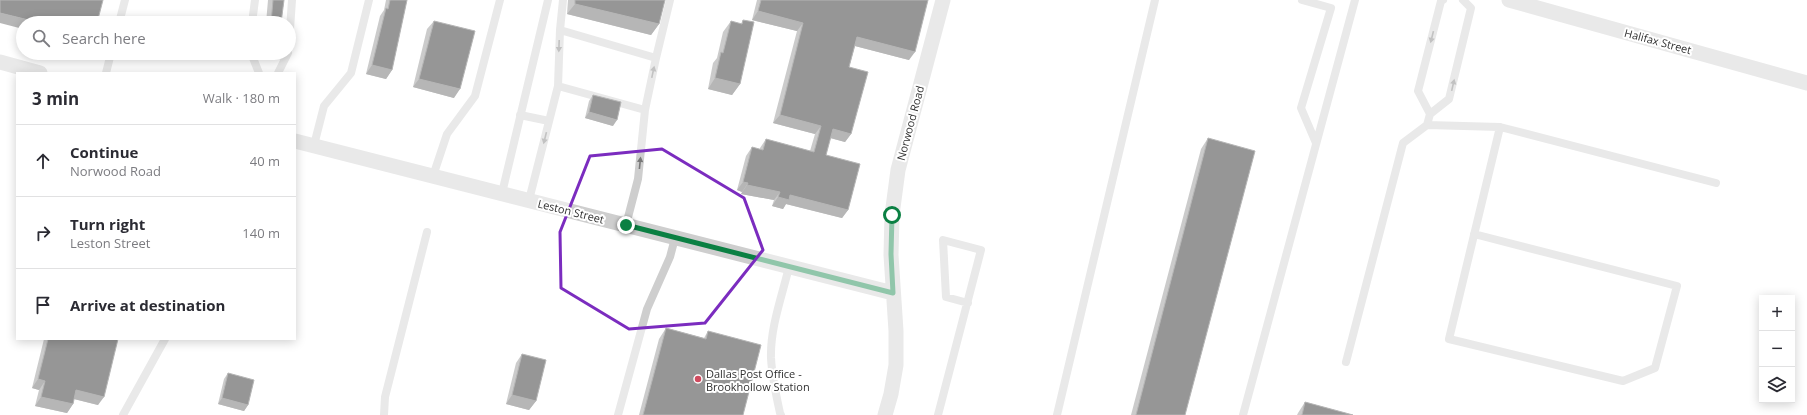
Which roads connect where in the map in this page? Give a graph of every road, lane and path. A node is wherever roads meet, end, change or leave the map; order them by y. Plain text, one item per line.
1 (125, 0) edge
2 (255, 0) edge
3 (292, 0) edge
4 (369, 0) edge
5 (500, 0) edge
6 (548, 0) edge
7 (563, 0) edge
8 (670, 0) edge
9 (942, 0) edge
10 (1155, 0) edge
11 (1302, 0) edge
12 (1355, 0) edge
13 (1443, 0) edge
14 (1463, 0) edge
15 (1508, 0) edge
16 (121, 16) edge
17 (253, 16) edge
18 (291, 16) edge
19 (560, 30) junction
20 (656, 58) junction
21 (109, 60) edge
22 (254, 60) edge
23 (284, 60) edge
24 (0, 62) edge
25 (36, 72) edge
26 (106, 72) edge
27 (259, 72) edge
28 (278, 72) edge
29 (1807, 83) edge
30 (558, 86) junction
31 (645, 110) junction
32 (1430, 114) junction
33 (520, 115) junction
34 (549, 121) junction
35 (1427, 125) junction
36 (1500, 127) junction
37 (296, 141) edge
38 (1316, 143) junction
39 (314, 145) junction
40 (433, 176) junction
41 (1716, 183) dead end
42 (502, 193) junction
43 (529, 200) junction
44 (626, 225) junction
45 (427, 232) dead end
46 (1474, 234) junction
47 (675, 238) junction
48 (790, 267) junction
49 (893, 293) junction
50 (968, 303) junction
51 (164, 340) edge
52 (1346, 362) dead end
53 (123, 415) edge
54 (384, 415) edge
55 (618, 415) edge
56 (782, 415) edge
57 (885, 415) edge
58 (938, 415) edge
59 (1057, 415) edge
60 (1243, 415) edge

1 - 16 lane
2 - 17 lane
3 - 18 lane
4 - 39 lane
5 - 40 lane
6 - 33 lane
7 - 19 lane
8 - 20 lane
9 - 49 street, Norwood Road
10 - 59 lane
11 - 38 lane
12 - 38 lane
13 -> 32 lane
32 -> 14 lane
15 - 29 street, Halifax Street
19 - 20 lane
19 -> 30 lane
31 -> 20 lane
21 - 26 lane
22 - 27 lane
23 - 28 lane
24 - 25 street
30 - 31 lane
30 - 34 lane
44 -> 31 lane
32 - 35 lane
33 - 34 lane
33 - 42 lane
34 -> 43 lane
35 - 36 lane
35 - 52 lane
36 - 41 lane
36 - 46 lane
37 - 39 street, Leston Street
38 - 60 lane
39 - 40 street, Leston Street
40 - 42 street, Leston Street
42 - 43 street, Leston Street
43 - 44 street, Leston Street
44 - 47 street, Leston Street
45 - 54 lane
46 - 46 lane
47 - 48 street, Leston Street
47 - 55 lane
48 - 49 street, Leston Street
48 - 56 lane
49 - 57 street, Norwood Road
50 - 50 lane
50 - 58 lane
51 - 53 lane

